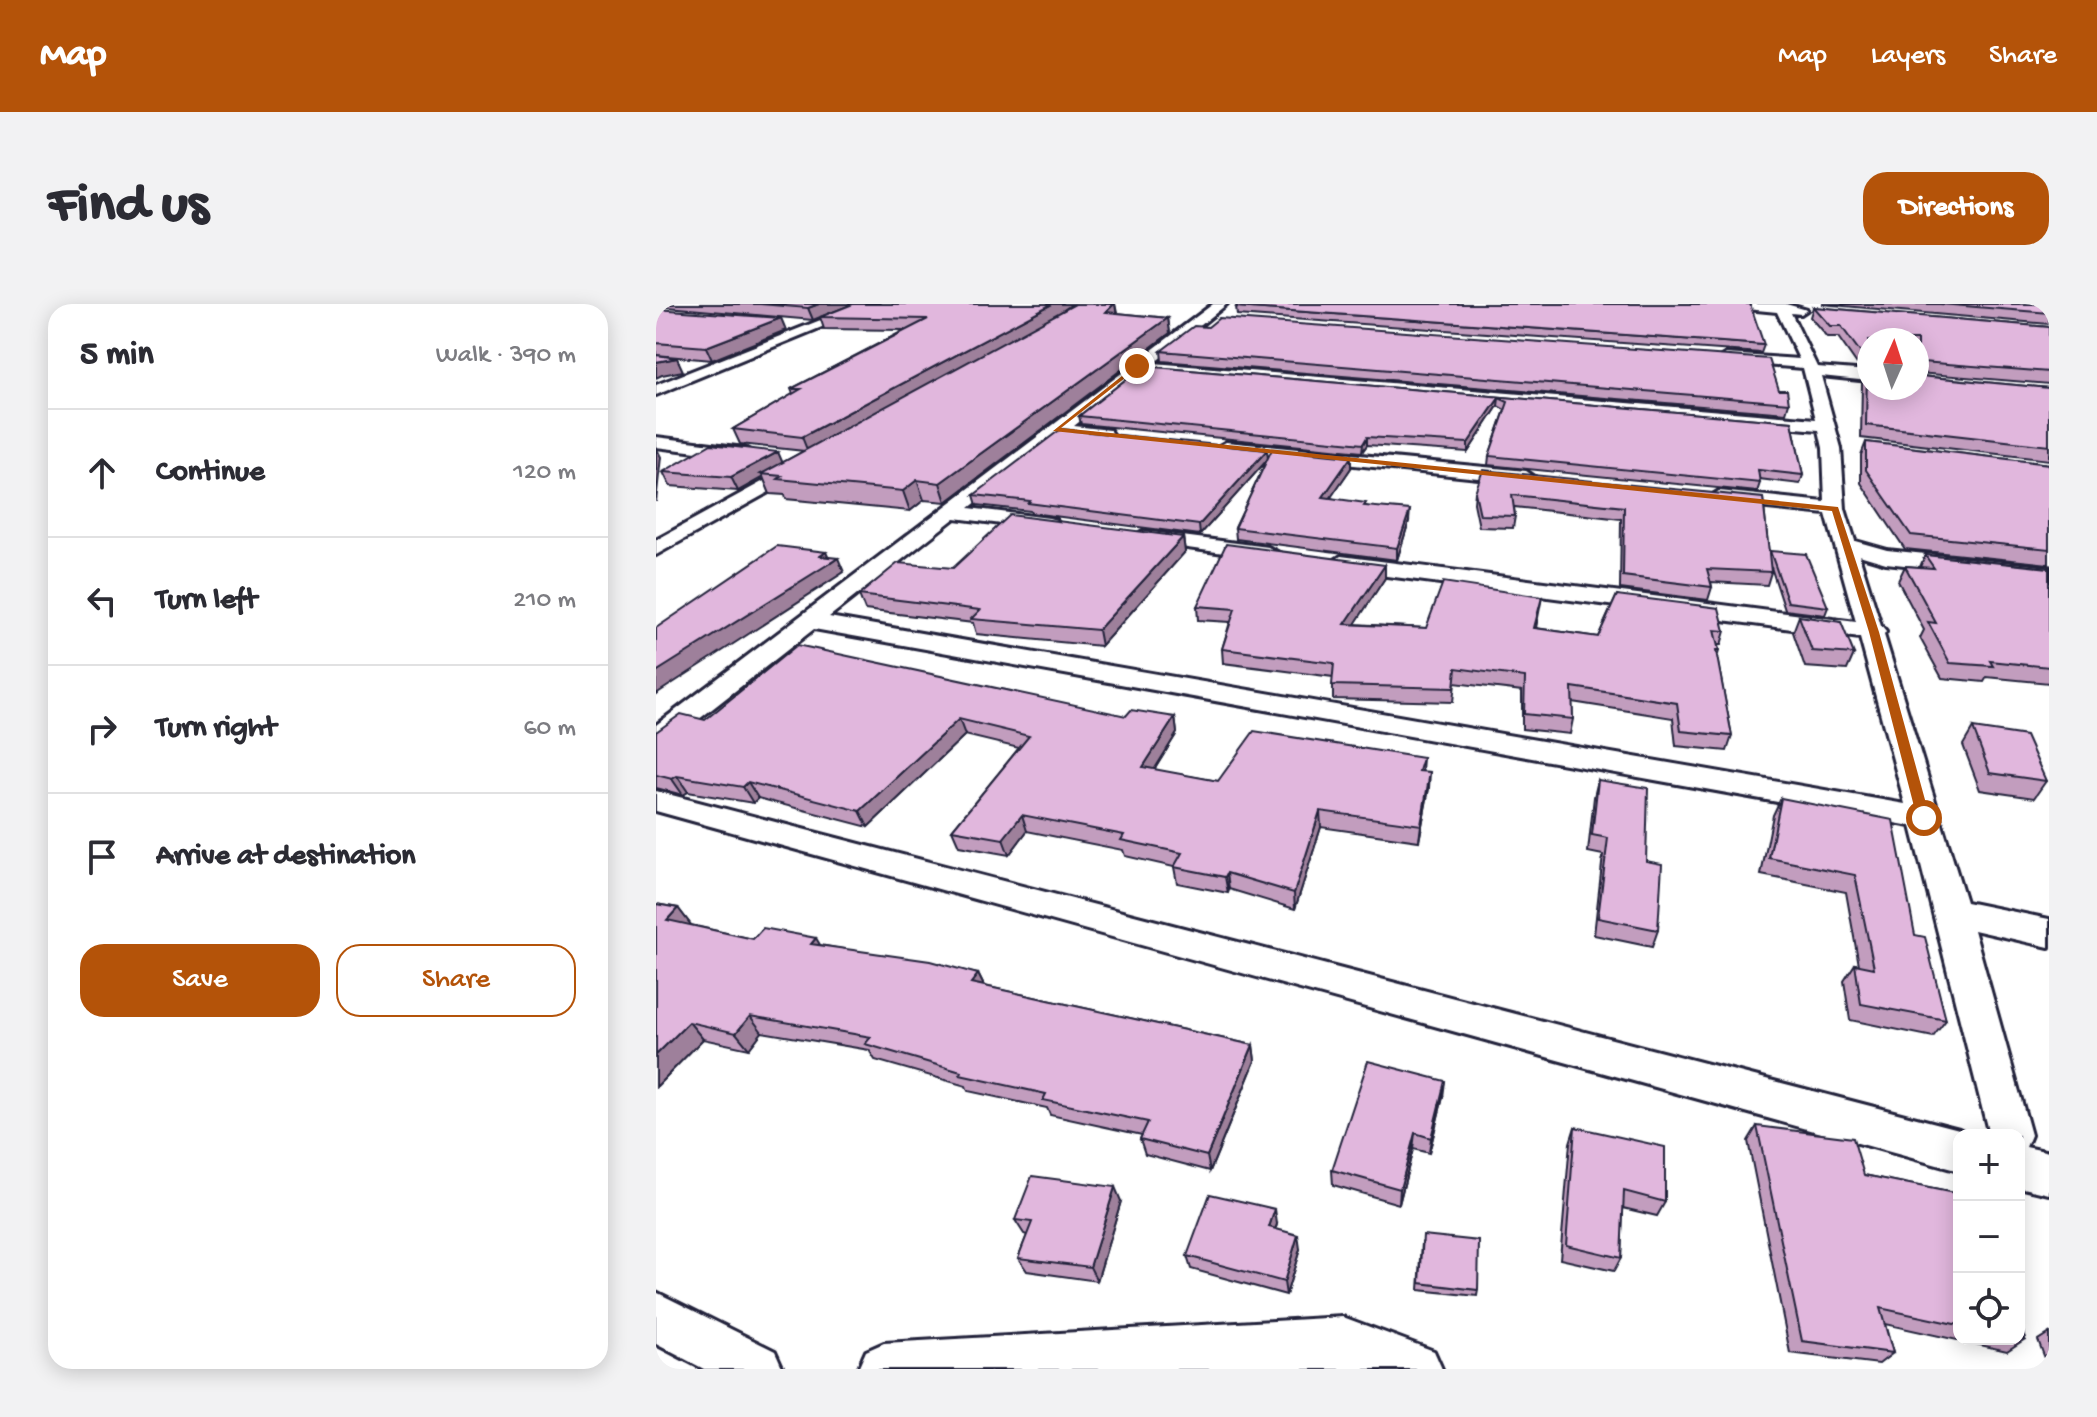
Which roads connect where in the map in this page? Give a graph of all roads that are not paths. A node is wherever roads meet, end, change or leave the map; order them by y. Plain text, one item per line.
1 (872, 304) edge
2 (1736, 304) edge
3 (1781, 306) edge
4 (1813, 312) edge
5 (1215, 314) edge
6 (783, 323) edge
7 (815, 326) junction
8 (1715, 358) edge
9 (684, 364) edge
10 (1137, 366) junction
11 (713, 367) junction
12 (1810, 368) junction
13 (1857, 374) edge
14 (656, 390) edge
15 (1055, 429) junction
16 (1118, 436) edge
17 (1836, 438) junction
18 (656, 442) edge
19 (1211, 445) edge
20 (1539, 479) edge
21 (1695, 494) edge
22 (1835, 509) junction
23 (952, 512) junction
24 (1077, 528) edge
25 (1124, 534) edge
26 (1847, 545) junction
27 (656, 549) edge
28 (1296, 557) edge
29 (1327, 561) edge
30 (2049, 574) edge
31 (808, 621) junction
32 (1874, 632) junction
33 (656, 739) edge
34 (656, 801) edge
35 (1924, 818) junction
36 (1952, 912) junction
37 (2049, 933) edge
38 (2008, 1129) edge
39 (1953, 1148) edge
40 (2025, 1167) edge
41 (2049, 1173) edge
42 (656, 1317) edge
43 (1338, 1356) edge
44 (757, 1369) edge
45 (884, 1369) edge
46 (1416, 1369) edge

1 - 7 street
2 - 3 street
3 - 4 street
3 - 12 street
5 - 10 street
6 - 7 street
7 - 11 street
8 - 12 street
9 - 11 street
10 - 15 street
10 - 17 street
11 - 14 street
12 - 13 street
12 - 17 street
15 - 16 street
15 - 23 street
17 - 22 street
18 - 27 street
19 - 20 street
21 - 22 street
22 - 26 street
23 - 24 street
23 - 31 street
25 - 28 street
26 - 30 street
26 - 32 street
29 - 32 street
31 - 33 street
31 - 35 street
32 - 35 street
34 - 39 street
35 - 36 street
36 - 37 street
36 - 38 street
40 - 41 street
42 - 44 street
43 - 45 street
43 - 46 street

